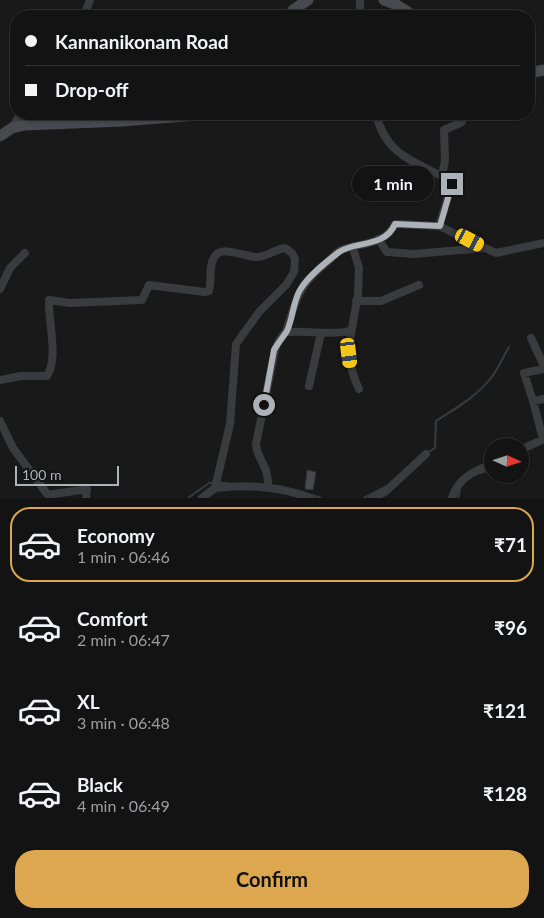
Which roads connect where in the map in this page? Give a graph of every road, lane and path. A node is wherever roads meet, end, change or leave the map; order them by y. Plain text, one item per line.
1 (308, 0) edge
2 (393, 1) edge
3 (293, 10) edge
4 (406, 10) edge
5 (17, 120) edge
6 (135, 120) edge
7 (378, 120) edge
8 (462, 120) edge
9 (12, 128) junction
10 (0, 136) edge
11 (442, 176) junction
12 (440, 226) junction
13 (378, 239) junction
14 (544, 242) edge
15 (353, 248) junction
16 (486, 248) junction
17 (25, 253) dead end
18 (419, 285) dead end
19 (0, 289) edge
20 (356, 301) junction
21 (286, 332) junction
22 (321, 333) junction
23 (351, 334) junction
24 (531, 338) dead end
25 (544, 367) edge
26 (0, 380) edge
27 (309, 386) dead end
28 (359, 389) dead end
29 (544, 399) edge
30 (533, 400) junction
31 (0, 421) edge
32 (544, 439) edge
33 (529, 446) edge
34 (426, 454) dead end
35 (484, 468) edge
36 (215, 485) junction
37 (268, 485) junction
38 (86, 498) edge
39 (202, 498) edge
40 (311, 498) edge
41 (372, 498) edge
42 (452, 498) edge

1 - 3 street
2 - 4 street
5 - 9 street
6 - 9 street
7 - 11 street
8 - 11 street
9 - 10 street
11 - 12 street
12 - 13 street
12 - 16 street
13 - 15 street
13 - 16 street
14 - 16 street
15 - 20 street
15 - 21 street
17 - 19 street
18 - 20 street
20 - 23 street
21 - 22 street
21 - 37 street
22 - 23 street
22 - 27 street
23 - 28 street
24 - 25 street
25 - 30 street
26 - 36 street
29 - 30 street
30 - 32 street
31 - 38 street
32 - 33 street
34 - 41 street
35 - 42 street
36 - 37 street
36 - 39 street
37 - 40 street

